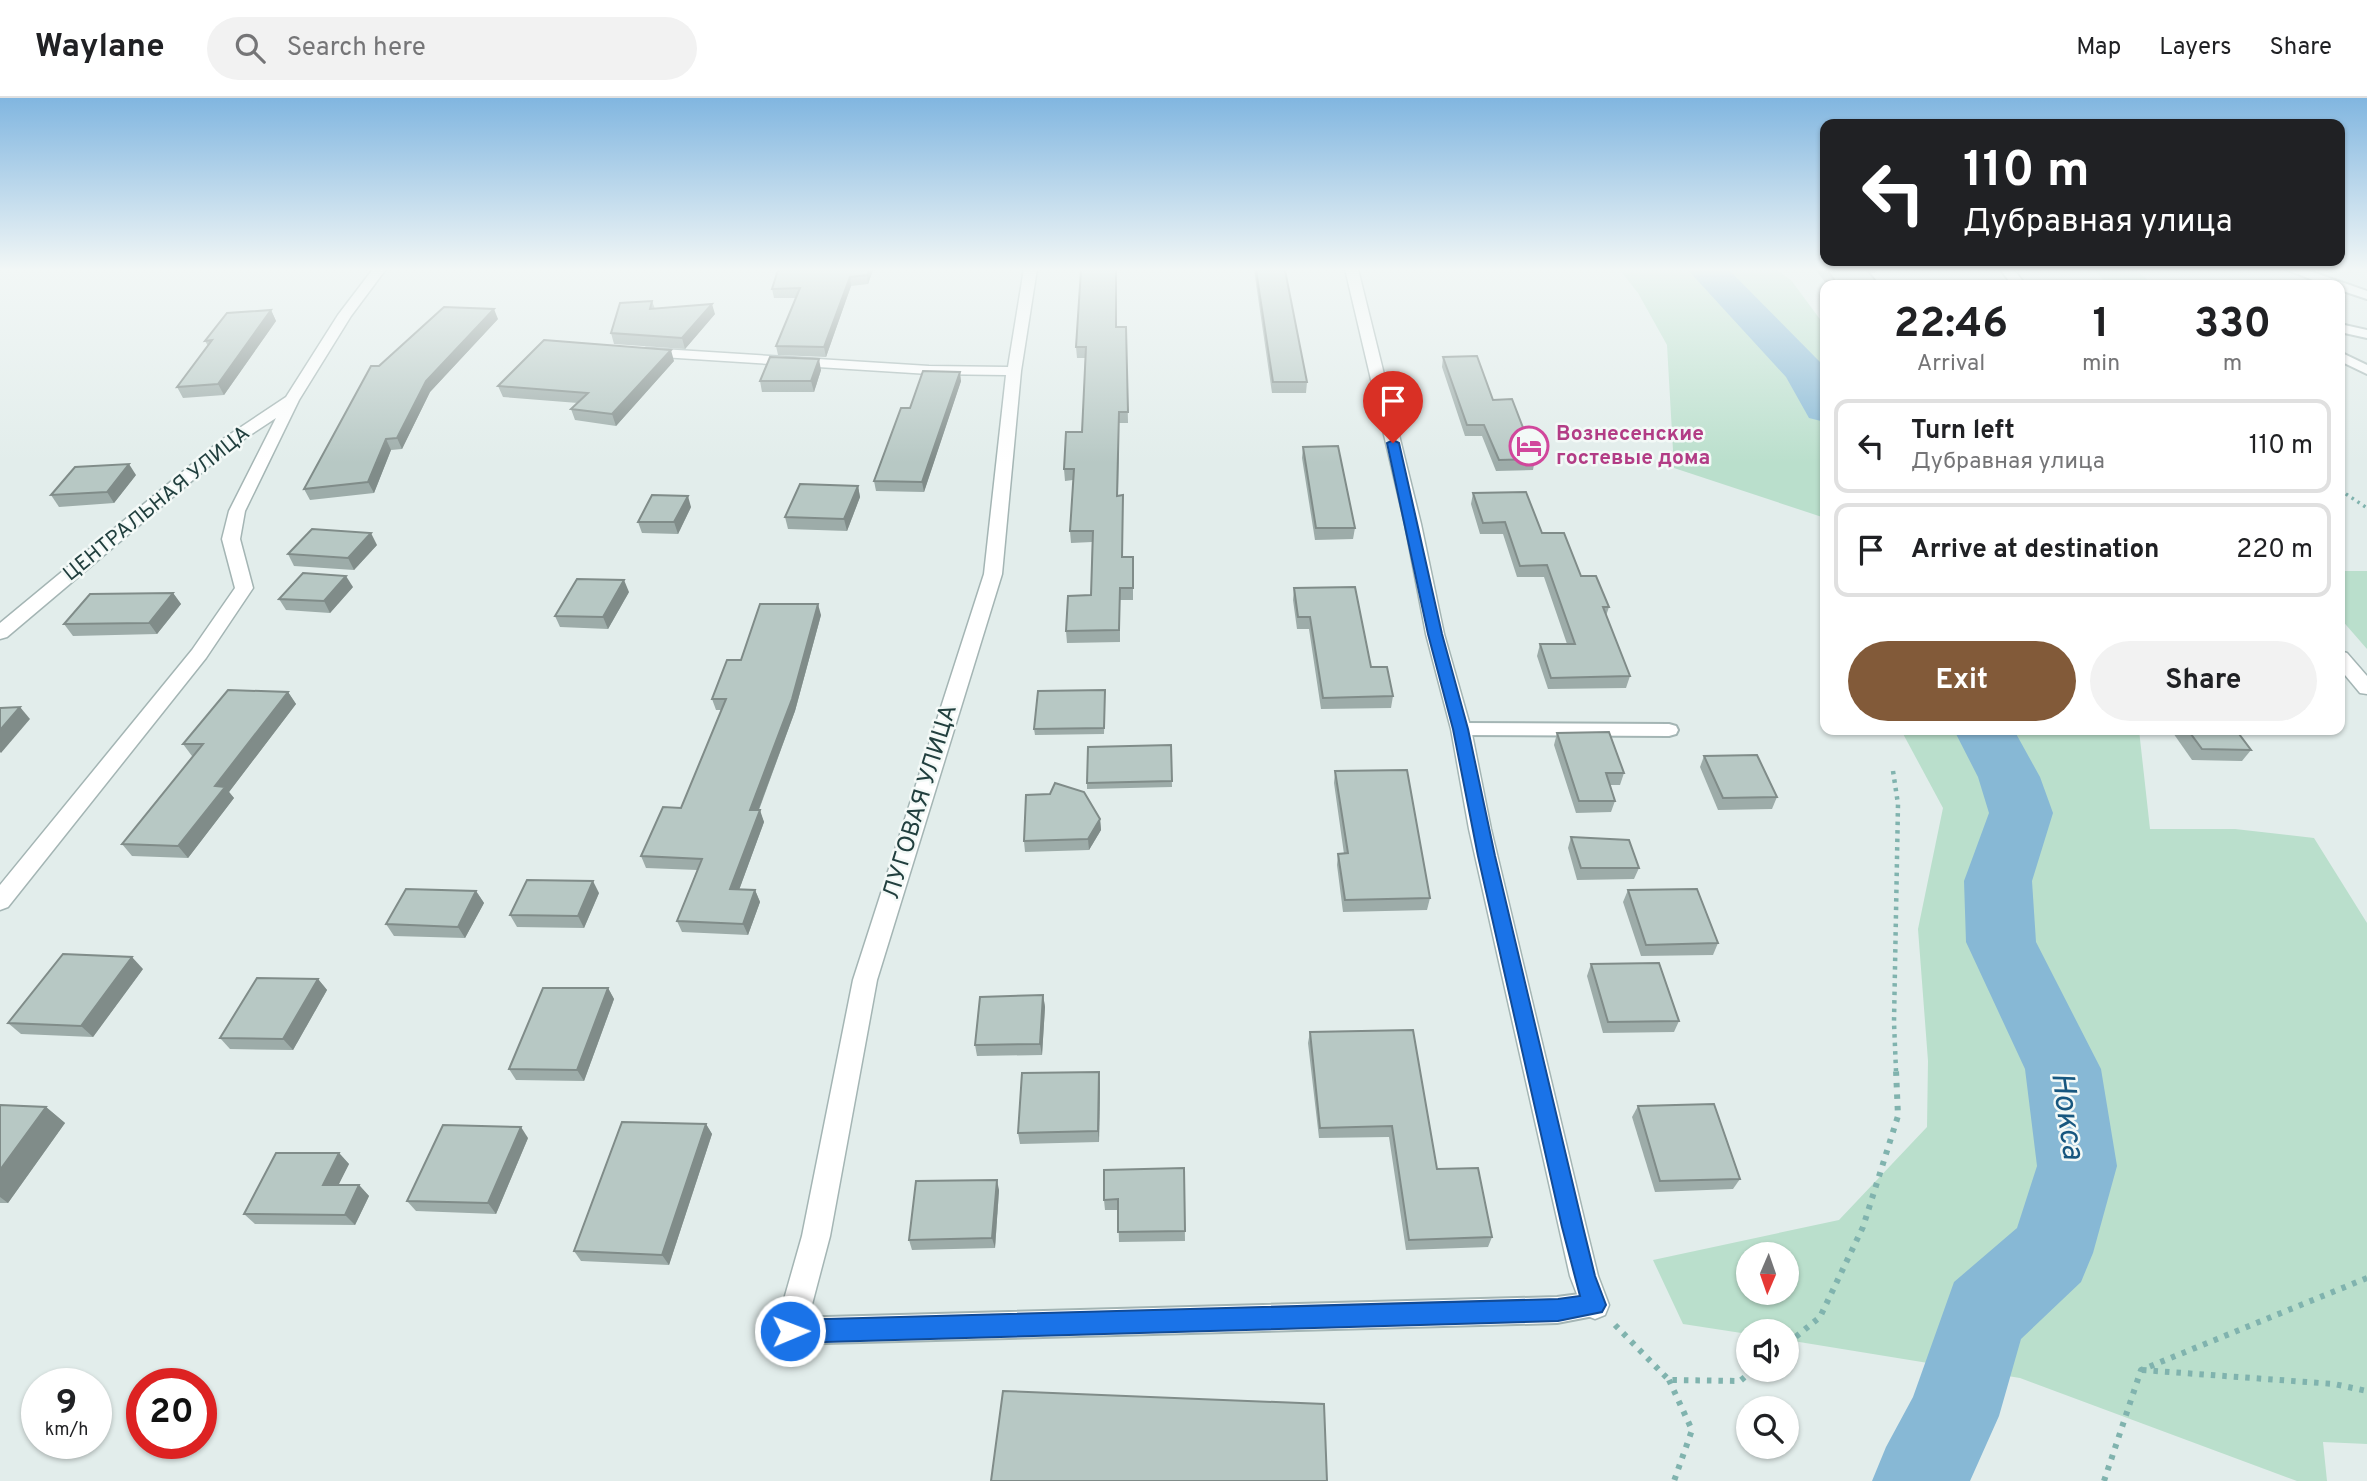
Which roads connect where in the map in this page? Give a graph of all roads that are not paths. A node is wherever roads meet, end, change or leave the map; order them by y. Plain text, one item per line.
1 (333, 334) edge
2 (1020, 334) edge
3 (1367, 334) edge
4 (626, 351) edge
5 (2345, 359) edge
6 (2367, 370) edge
7 (1014, 371) junction
8 (292, 400) junction
9 (0, 633) edge
10 (2345, 663) edge
11 (2367, 688) edge
12 (1461, 729) junction
13 (1668, 730) dead end
14 (0, 901) edge
15 (1595, 1305) joint
16 (790, 1331) joint

1 - 8 street, ЦЕНТРАЛЬНАЯ УЛИЦА
2 - 7 street, ЛУГОВАЯ УЛИЦА
3 - 12 street
4 - 7 street
5 - 6 lane
7 - 16 street, ЛУГОВАЯ УЛИЦА
8 - 9 street, ЦЕНТРАЛЬНАЯ УЛИЦА
8 - 14 street
10 - 11 street
12 - 13 lane
12 - 15 street
15 - 16 lane

